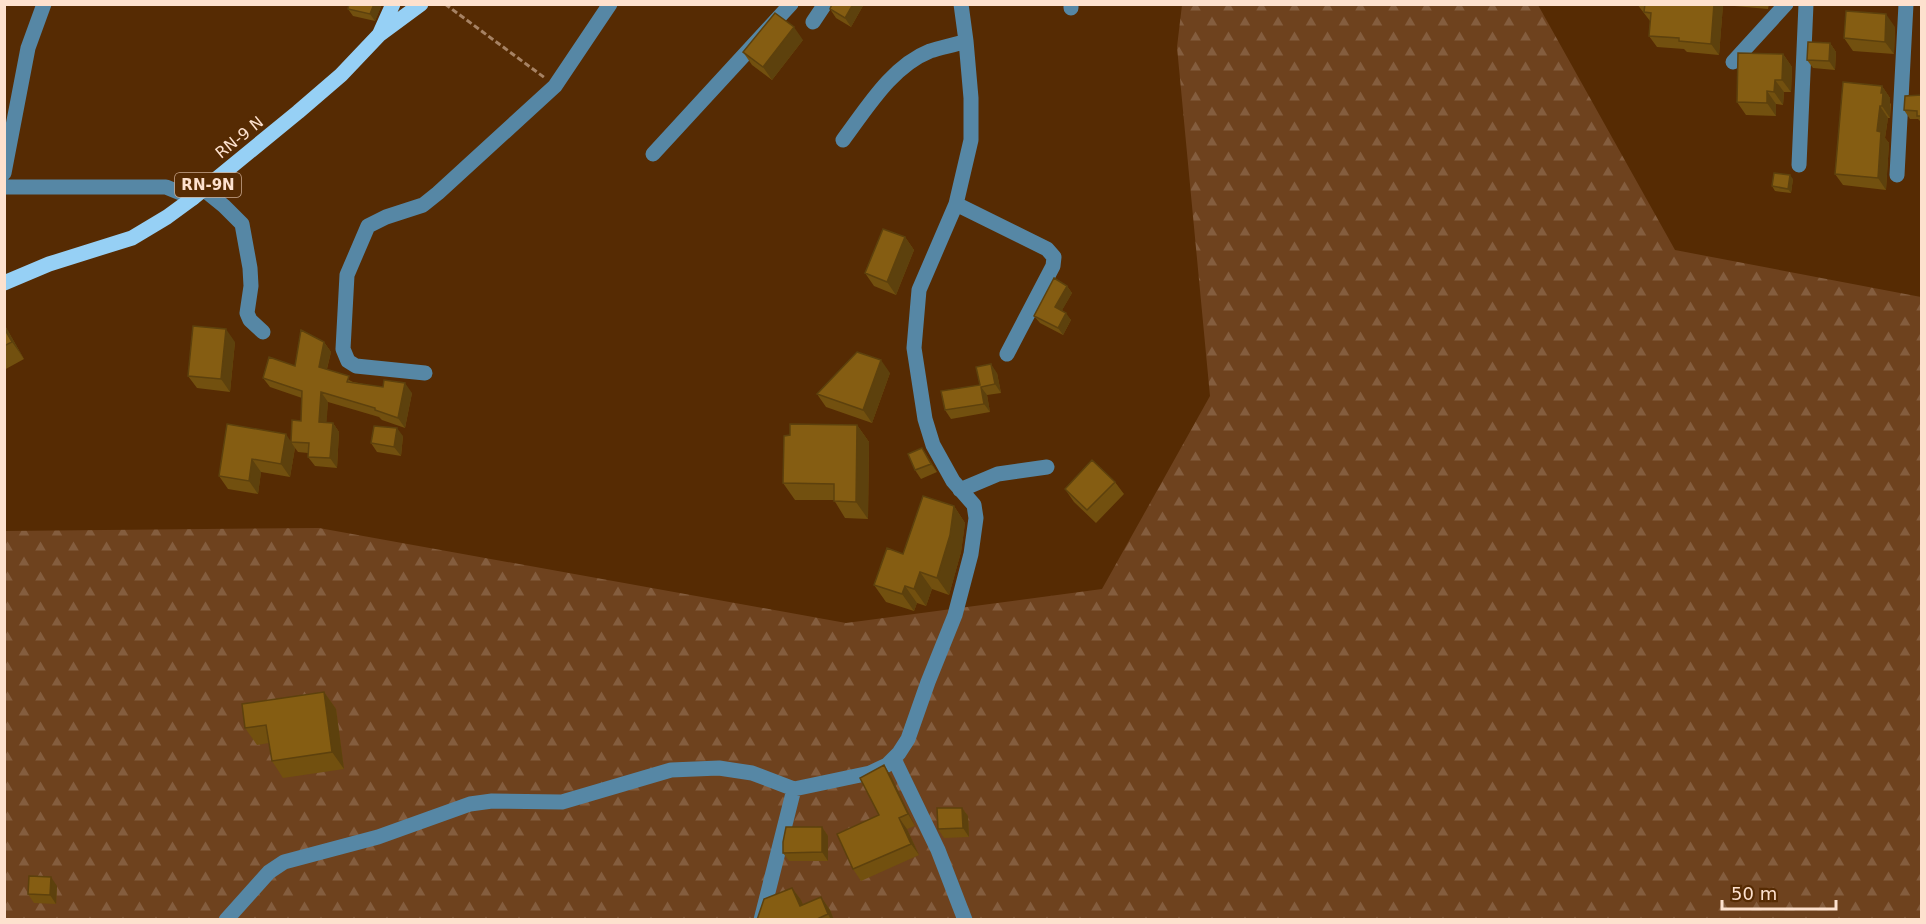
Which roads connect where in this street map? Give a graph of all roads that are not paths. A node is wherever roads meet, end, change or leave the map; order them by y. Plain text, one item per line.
1 (44, 4) edge
2 (393, 4) edge
3 (421, 4) edge
4 (610, 4) edge
5 (791, 4) edge
6 (825, 4) edge
7 (961, 4) edge
8 (1786, 4) edge
9 (1806, 4) edge
10 (1906, 4) edge
11 (813, 22) dead end
12 (379, 35) junction
13 (966, 41) junction
14 (1733, 62) dead end
15 (843, 140) dead end
16 (653, 154) dead end
17 (1798, 165) dead end
18 (4, 173) edge
19 (1897, 175) dead end
20 (4, 187) edge
21 (198, 194) junction
22 (956, 204) junction
23 (4, 283) edge
24 (263, 332) dead end
25 (1007, 354) dead end
26 (424, 373) dead end
27 (1047, 467) dead end
28 (960, 490) junction
29 (894, 759) junction
30 (794, 789) junction
31 (226, 920) edge
32 (761, 920) edge
33 (965, 920) edge

1 - 18 street
2 - 12 main road, RN-9N
3 - 12 main road, RN-9N
4 - 26 street
5 - 16 street
6 - 11 street
7 - 13 street
8 - 14 street
9 - 17 street
10 - 19 street
12 - 21 main road, RN-9 N / RN-9N
13 - 15 street
13 - 22 street
20 - 21 street
21 - 23 main road, RN-9 N / RN-9N
21 - 24 street
22 - 25 street
22 - 28 street
27 - 28 street
28 - 29 street
29 - 30 street
29 - 33 street
30 - 31 street
30 - 32 street

